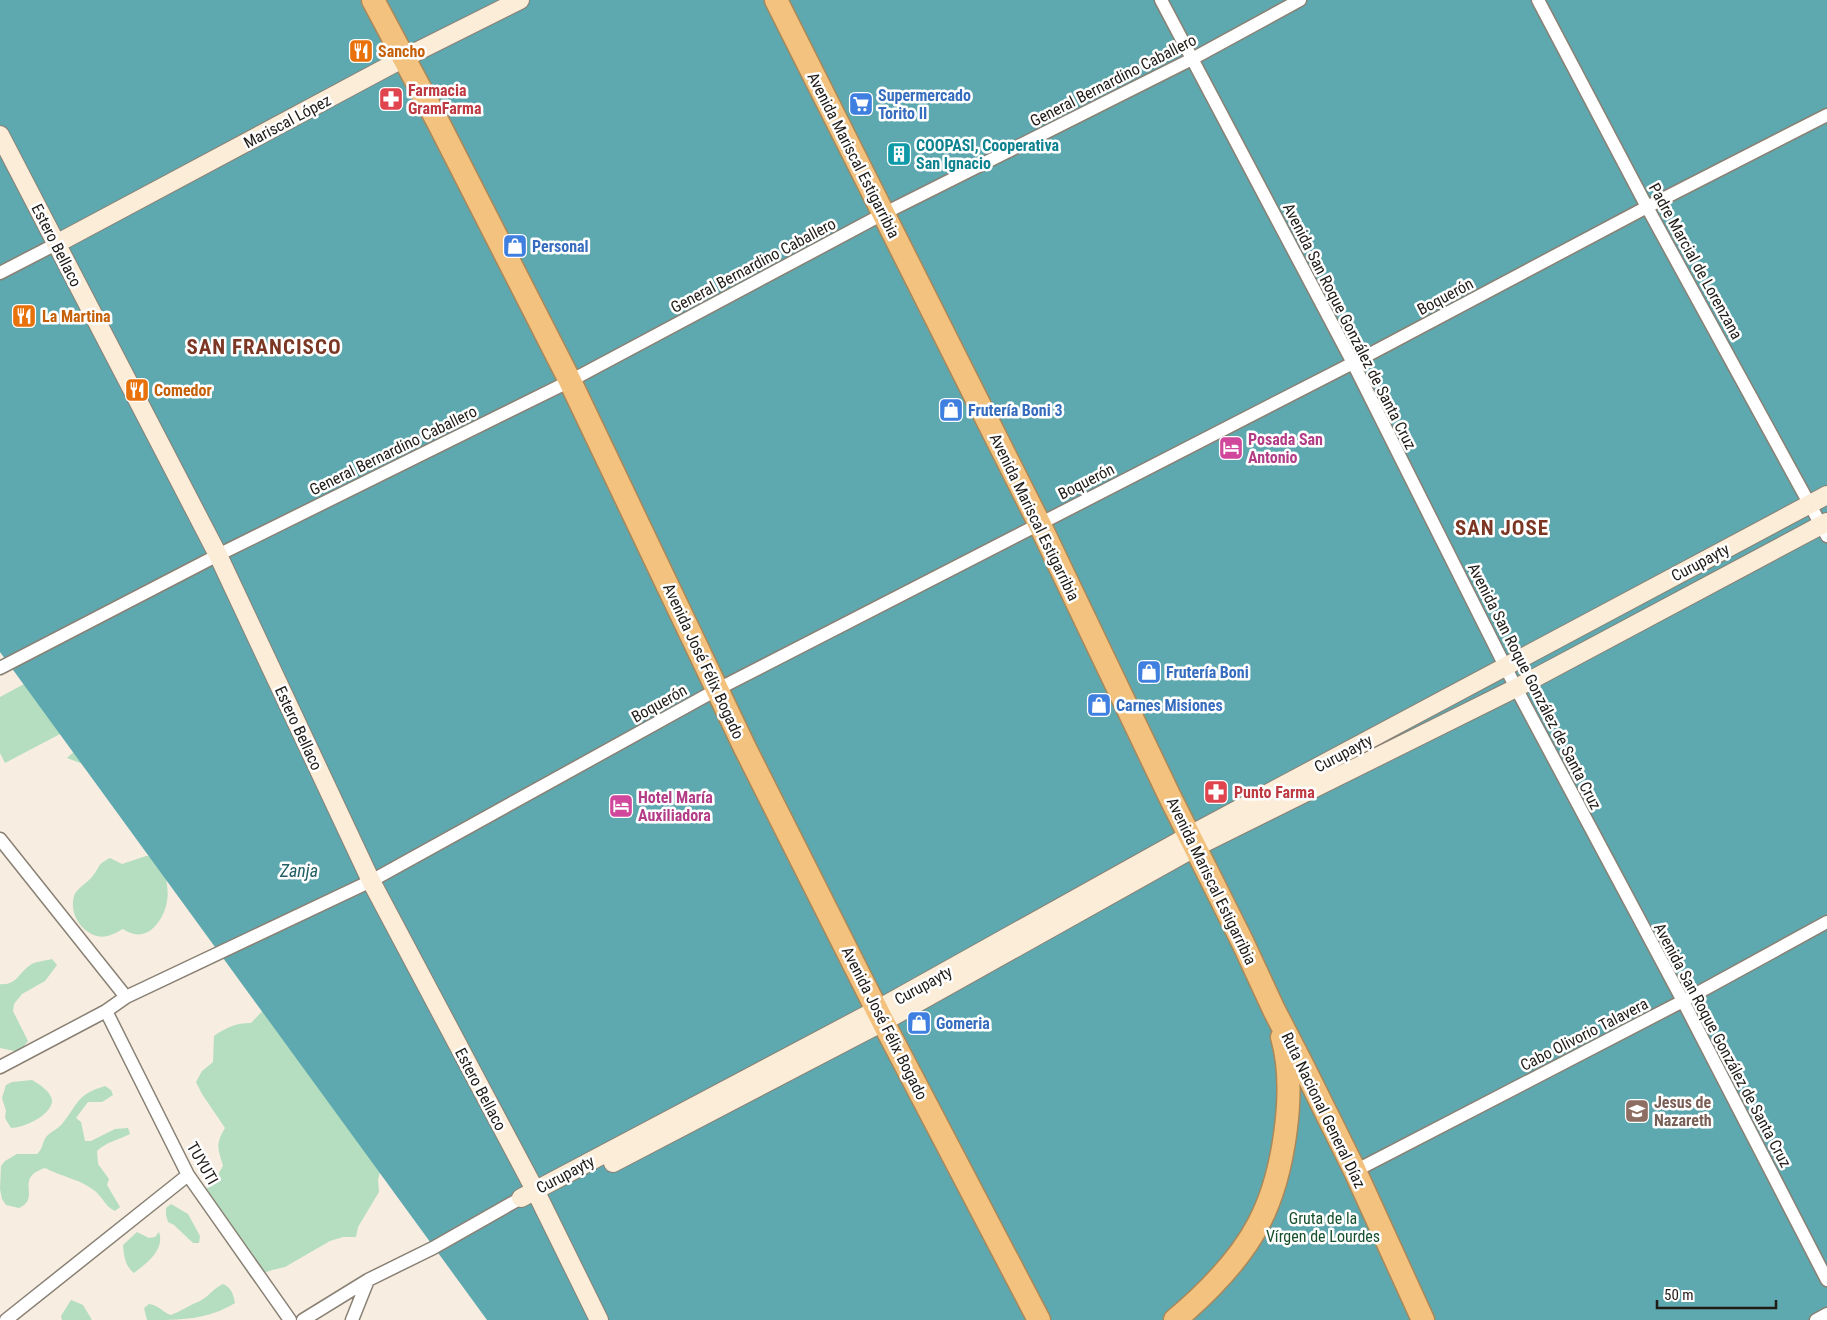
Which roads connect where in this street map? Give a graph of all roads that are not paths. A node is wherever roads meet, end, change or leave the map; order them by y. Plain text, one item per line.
1 (374, 0) edge
2 (520, 0) edge
3 (776, 0) edge
4 (1161, 0) edge
5 (1300, 0) edge
6 (1538, 0) edge
7 (404, 58) junction
8 (1192, 60) junction
9 (1827, 115) edge
10 (0, 135) edge
11 (1647, 207) junction
12 (883, 214) junction
13 (56, 244) junction
14 (0, 273) edge
15 (1352, 363) junction
16 (570, 381) junction
17 (1827, 495) edge
18 (1810, 504) junction
19 (1039, 523) junction
20 (1825, 528) edge
21 (218, 554) junction
22 (1505, 667) junction
23 (0, 668) edge
24 (1516, 688) junction
25 (718, 689) junction
26 (0, 839) edge
27 (1193, 841) junction
28 (367, 882) junction
29 (1827, 922) edge
30 (126, 997) junction
31 (1683, 1001) junction
32 (1274, 1010) junction
33 (106, 1011) junction
34 (881, 1016) junction
35 (0, 1067) edge
36 (1355, 1171) junction
37 (188, 1174) junction
38 (532, 1196) junction
39 (368, 1280) junction
40 (1827, 1280) edge
41 (1827, 1314) edge
42 (6, 1320) edge
43 (290, 1320) edge
44 (303, 1320) edge
45 (352, 1320) edge
46 (599, 1320) edge
47 (1039, 1320) edge
48 (1176, 1320) edge
49 (1423, 1320) edge
50 (1816, 1320) edge

1 - 7 highway, Avenida José Félix Bogado
2 - 7 street, Mariscal López
3 - 12 highway, Avenida Mariscal Estigarribia
4 - 8 street, Avenida San Roque González de Santa Cruz
5 - 8 street, General Bernardino Caballero
6 - 11 street, Padre Marcial de Lorenzana
7 - 13 street, Mariscal López
7 - 16 highway, Avenida José Félix Bogado
8 - 12 street, General Bernardino Caballero
8 - 15 street, Avenida San Roque González de Santa Cruz
9 - 11 street, Boquerón
10 - 13 street, Estero Bellaco
11 - 15 street, Boquerón
11 - 18 street, Padre Marcial de Lorenzana
12 - 16 street, General Bernardino Caballero
12 - 19 highway, Avenida Mariscal Estigarribia
13 - 14 street
13 - 21 street, Estero Bellaco
15 - 19 street, Boquerón
15 - 22 street, Avenida San Roque González de Santa Cruz
16 - 21 street, General Bernardino Caballero
16 - 25 highway, Avenida José Félix Bogado
17 - 18 street, Curupayty
18 - 20 street, Padre Marcial de Lorenzana
18 - 22 street, Curupayty
19 - 25 street, Boquerón
19 - 27 highway, Avenida Mariscal Estigarribia
20 - 24 street, Curupayty
21 - 23 street, General Bernardino Caballero
21 - 28 street, Estero Bellaco
22 - 24 street, Avenida San Roque González de Santa Cruz
22 - 27 street, Curupayty
24 - 27 street, Curupayty
24 - 31 street, Avenida San Roque González de Santa Cruz
25 - 28 street, Boquerón
25 - 34 highway, Avenida José Félix Bogado
26 - 30 street
27 - 32 highway, Avenida Mariscal Estigarribia
27 - 34 street, Curupayty
28 - 30 street, Boquerón
28 - 38 street, Estero Bellaco
29 - 31 street, Cabo Olivorio Talavera
30 - 33 street, Boquerón
31 - 36 street, Cabo Olivorio Talavera
31 - 40 street, Avenida San Roque González de Santa Cruz
32 - 36 highway, Ruta Nacional General Díaz
32 - 48 highway
33 - 35 street, Boquerón
33 - 37 street, TUYUTI
34 - 38 street, Curupayty
34 - 47 highway, Avenida José Félix Bogado
36 - 49 highway, Ruta Nacional General Díaz
37 - 42 street
37 - 43 street, TUYUTI
38 - 39 street
38 - 46 street, Estero Bellaco
39 - 44 street
39 - 45 street
41 - 50 street

